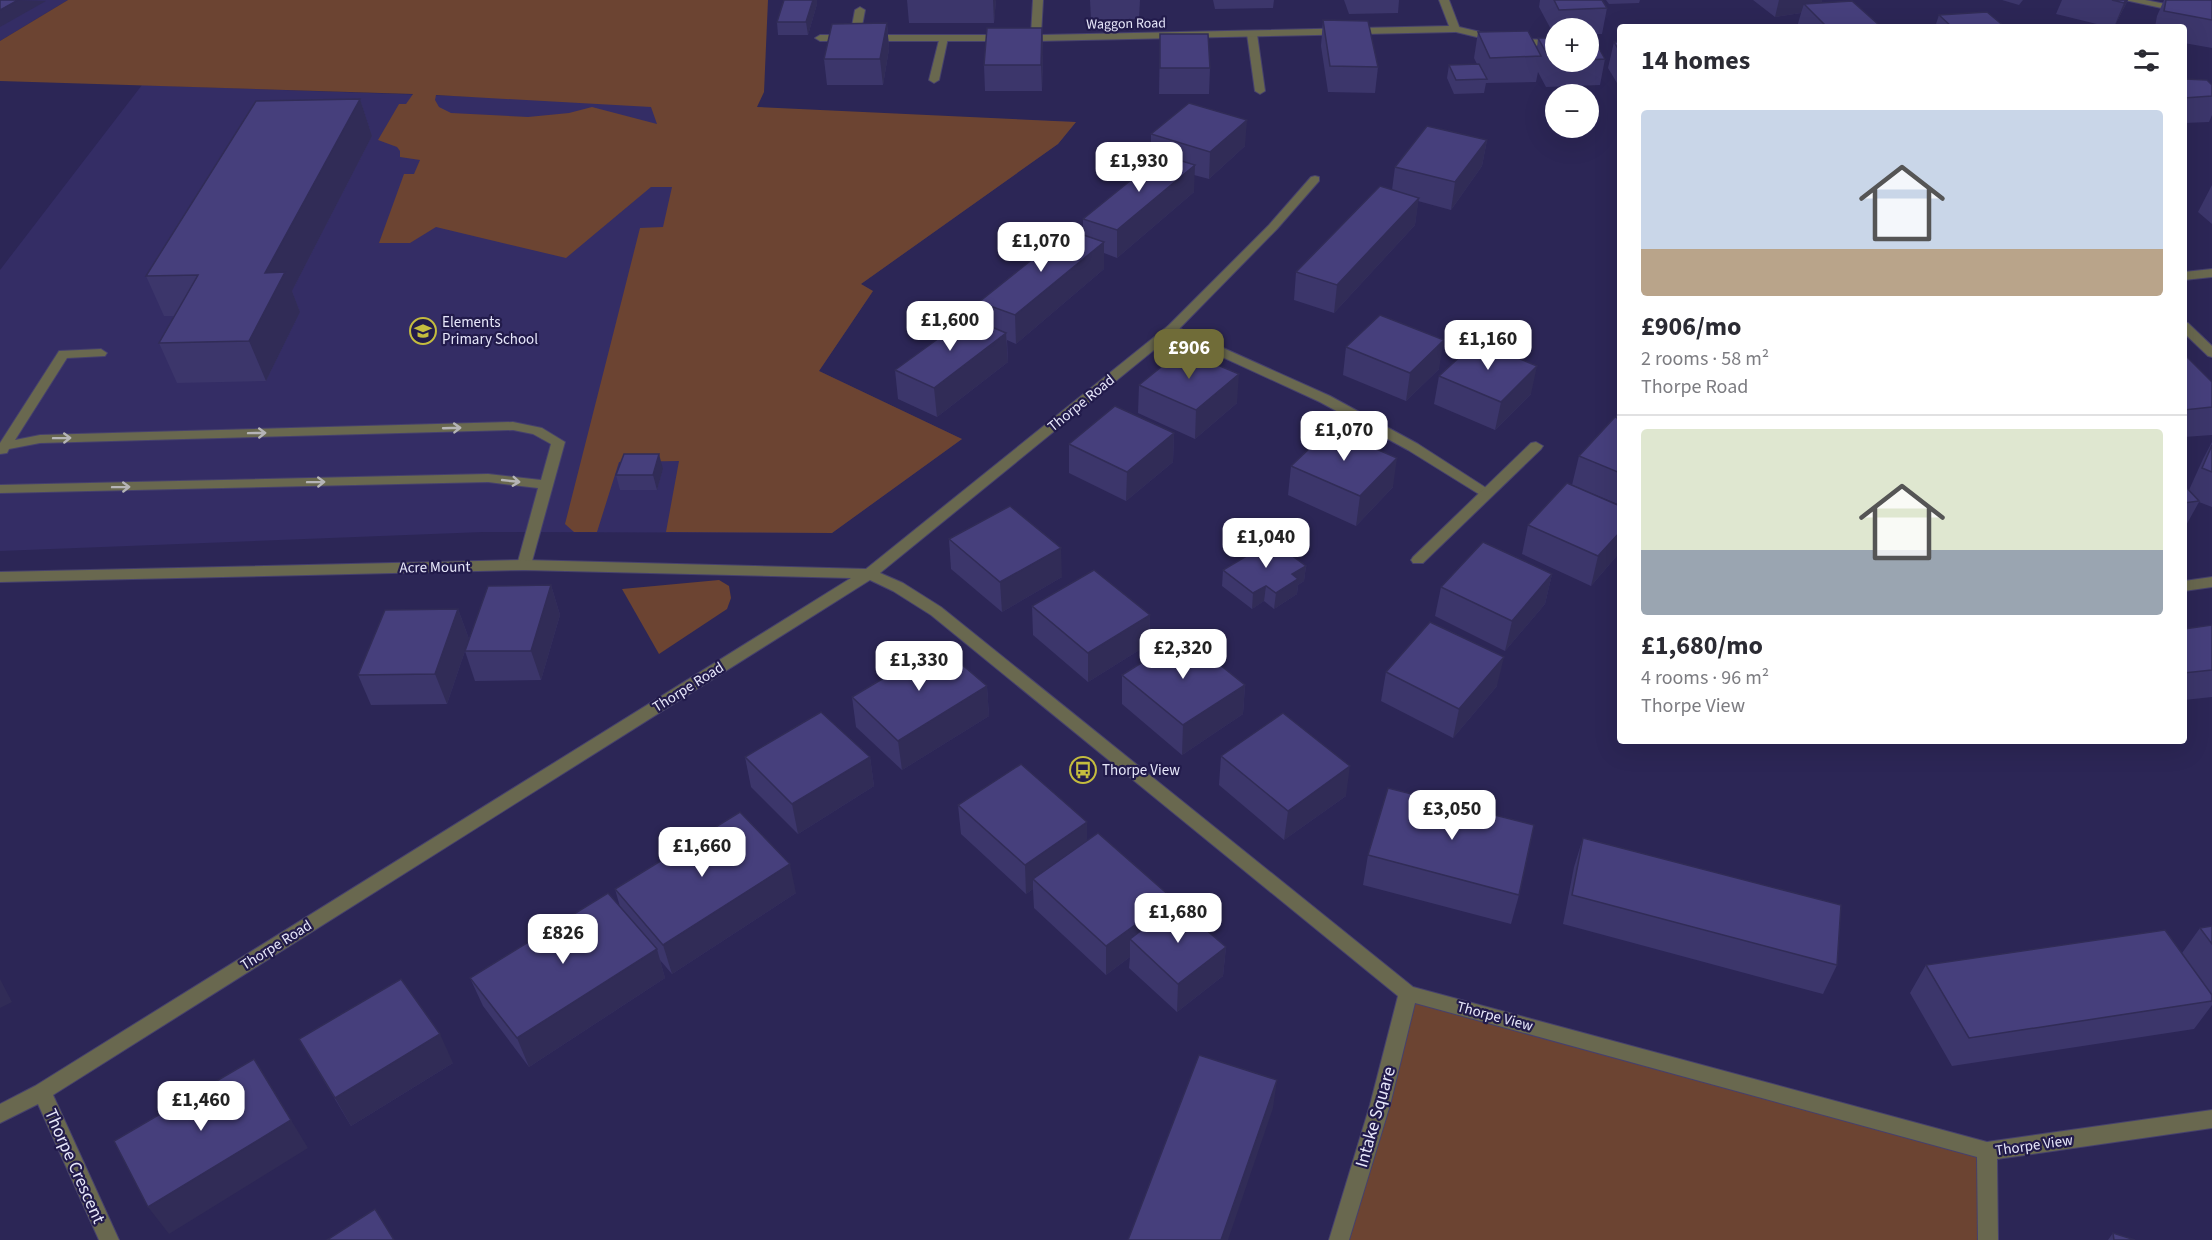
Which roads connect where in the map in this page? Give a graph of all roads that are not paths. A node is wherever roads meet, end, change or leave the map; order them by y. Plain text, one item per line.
1 (1038, 0) edge
2 (1444, 0) edge
3 (2130, 0) edge
4 (860, 10) dead end
5 (2212, 16) edge
6 (1455, 29) junction
7 (1252, 34) junction
8 (855, 37) junction
9 (820, 38) dead end
10 (943, 38) junction
11 (1036, 39) junction
12 (1545, 43) edge
13 (934, 80) dead end
14 (1260, 90) dead end
15 (1315, 179) dead end
16 (2212, 273) edge
17 (2187, 276) edge
18 (1172, 329) junction
19 (2187, 329) edge
20 (101, 353) dead end
21 (2212, 353) edge
22 (1536, 446) dead end
23 (2, 449) edge
24 (546, 485) junction
25 (0, 489) edge
26 (1487, 493) junction
27 (1418, 560) dead end
28 (524, 565) junction
29 (869, 574) junction
30 (0, 577) edge
31 (2212, 582) edge
32 (2187, 586) edge
33 (1408, 993) junction
34 (42, 1092) junction
35 (0, 1113) edge
36 (2212, 1119) edge
37 (1987, 1151) junction
38 (109, 1240) edge
39 (1339, 1240) edge
40 (1988, 1240) edge

1 - 11 street
2 - 6 street
3 - 5 street
4 - 8 street
6 - 7 street, Waggon Road
6 - 12 street, Waggon Road
7 - 11 street, Waggon Road
7 - 14 street
8 - 9 street, Waggon Road
8 - 10 street, Waggon Road
10 - 11 street, Waggon Road
10 - 13 street
15 - 18 street, Thorpe Road
16 - 17 street
18 - 26 street
18 - 29 street, Thorpe Road
19 - 21 street
20 - 23 street
22 - 26 street
23 -> 24 street
25 -> 24 street
24 - 28 street
26 - 27 street
28 - 29 street, Acre Mount
28 - 30 street, Acre Mount
29 - 33 street, Thorpe View
29 - 34 street, Thorpe Road
31 - 32 street
33 - 37 street, Thorpe View
33 - 39 street, Intake Square
34 - 35 street, Thorpe Road
34 - 38 street, Thorpe Crescent
36 - 37 street, Thorpe View
37 - 40 street

